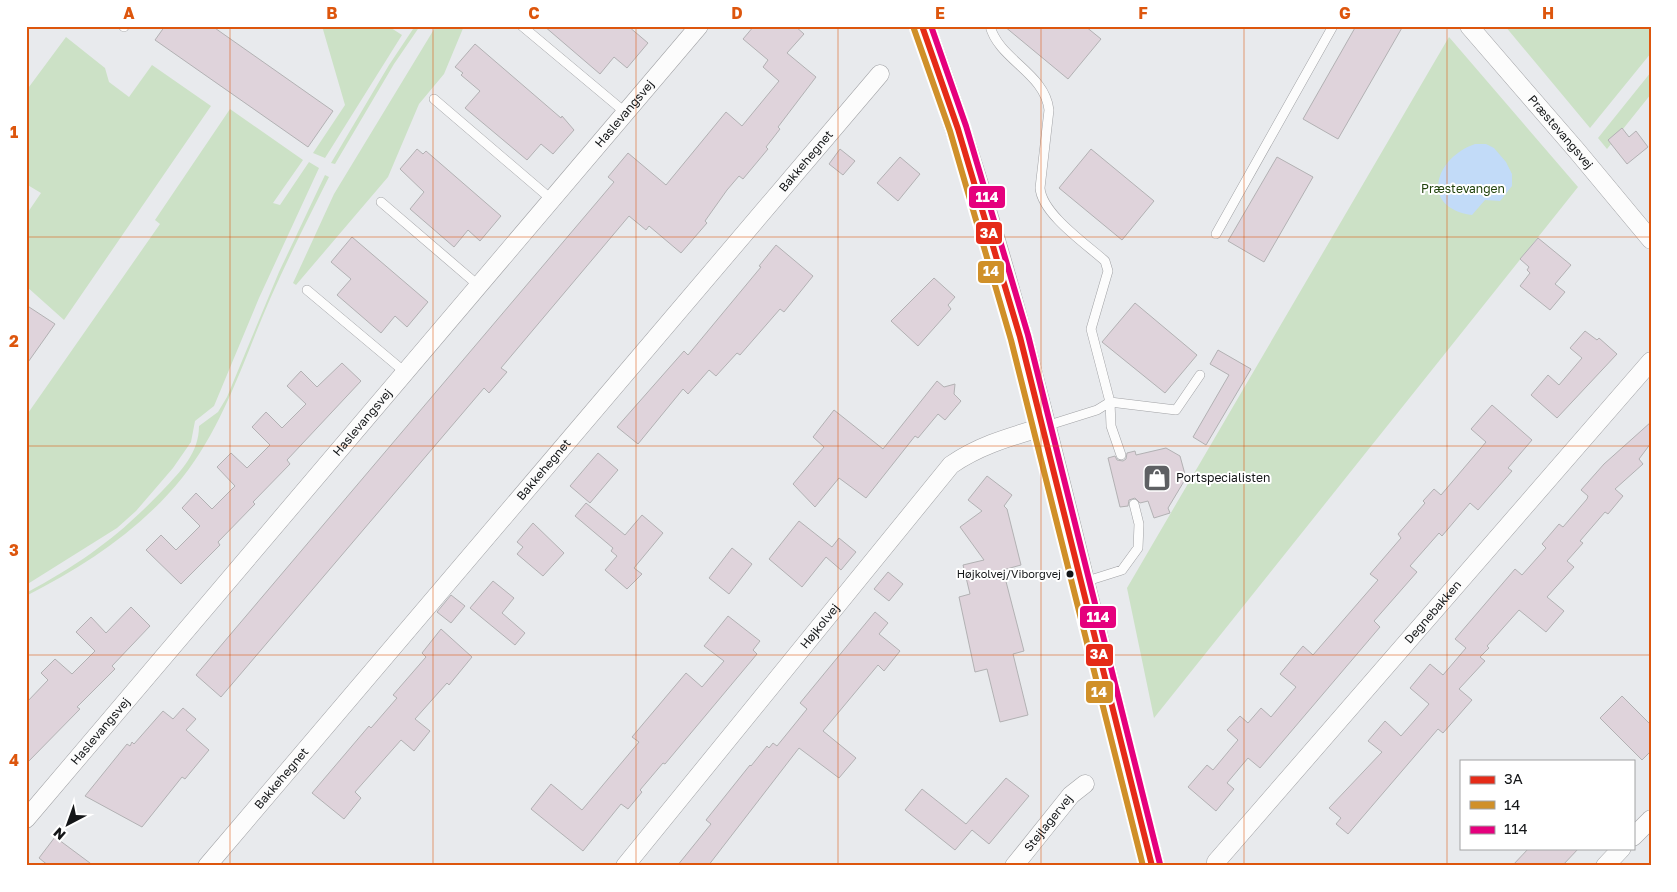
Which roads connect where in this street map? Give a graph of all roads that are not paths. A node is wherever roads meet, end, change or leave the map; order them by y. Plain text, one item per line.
1 (522, 26) edge
2 (698, 26) edge
3 (922, 26) edge
4 (990, 26) edge
5 (1333, 26) edge
6 (1469, 26) edge
7 (880, 74) dead end
8 (434, 99) dead end
9 (626, 113) junction
10 (551, 199) junction
11 (381, 202) dead end
12 (1216, 234) dead end
13 (1651, 240) edge
14 (478, 286) junction
15 (307, 290) dead end
16 (1651, 361) edge
17 (406, 372) junction
18 (1200, 375) dead end
19 (1110, 402) junction
20 (1043, 427) junction
21 (1122, 455) dead end
22 (1134, 504) dead end
23 (1081, 582) junction
24 (1085, 784) dead end
25 (26, 819) edge
26 (1651, 819) edge
27 (1634, 836) edge
28 (1620, 850) edge
29 (1216, 862) dead end
30 (207, 866) edge
31 (625, 866) edge
32 (1014, 866) edge
33 (1152, 866) edge
34 (1605, 866) edge

1 - 9 lane
2 - 9 street, Haslevangsvej
3 - 20 street
4 - 19 lane
5 - 12 lane
6 - 13 street, Præstevangsvej
7 - 30 street, Bakkehegnet
8 - 10 lane
9 - 10 street, Haslevangsvej
10 - 14 street, Haslevangsvej
11 - 14 lane
14 - 17 street, Haslevangsvej
15 - 17 lane
16 - 29 street, Degnebakken
17 - 25 street, Haslevangsvej
18 - 19 lane
19 - 20 lane
19 - 21 lane
20 - 23 street
20 - 31 street, Højkolvej
22 - 23 lane
23 - 33 street
24 - 32 street, Stejlagervej
26 - 27 street
28 - 34 street

